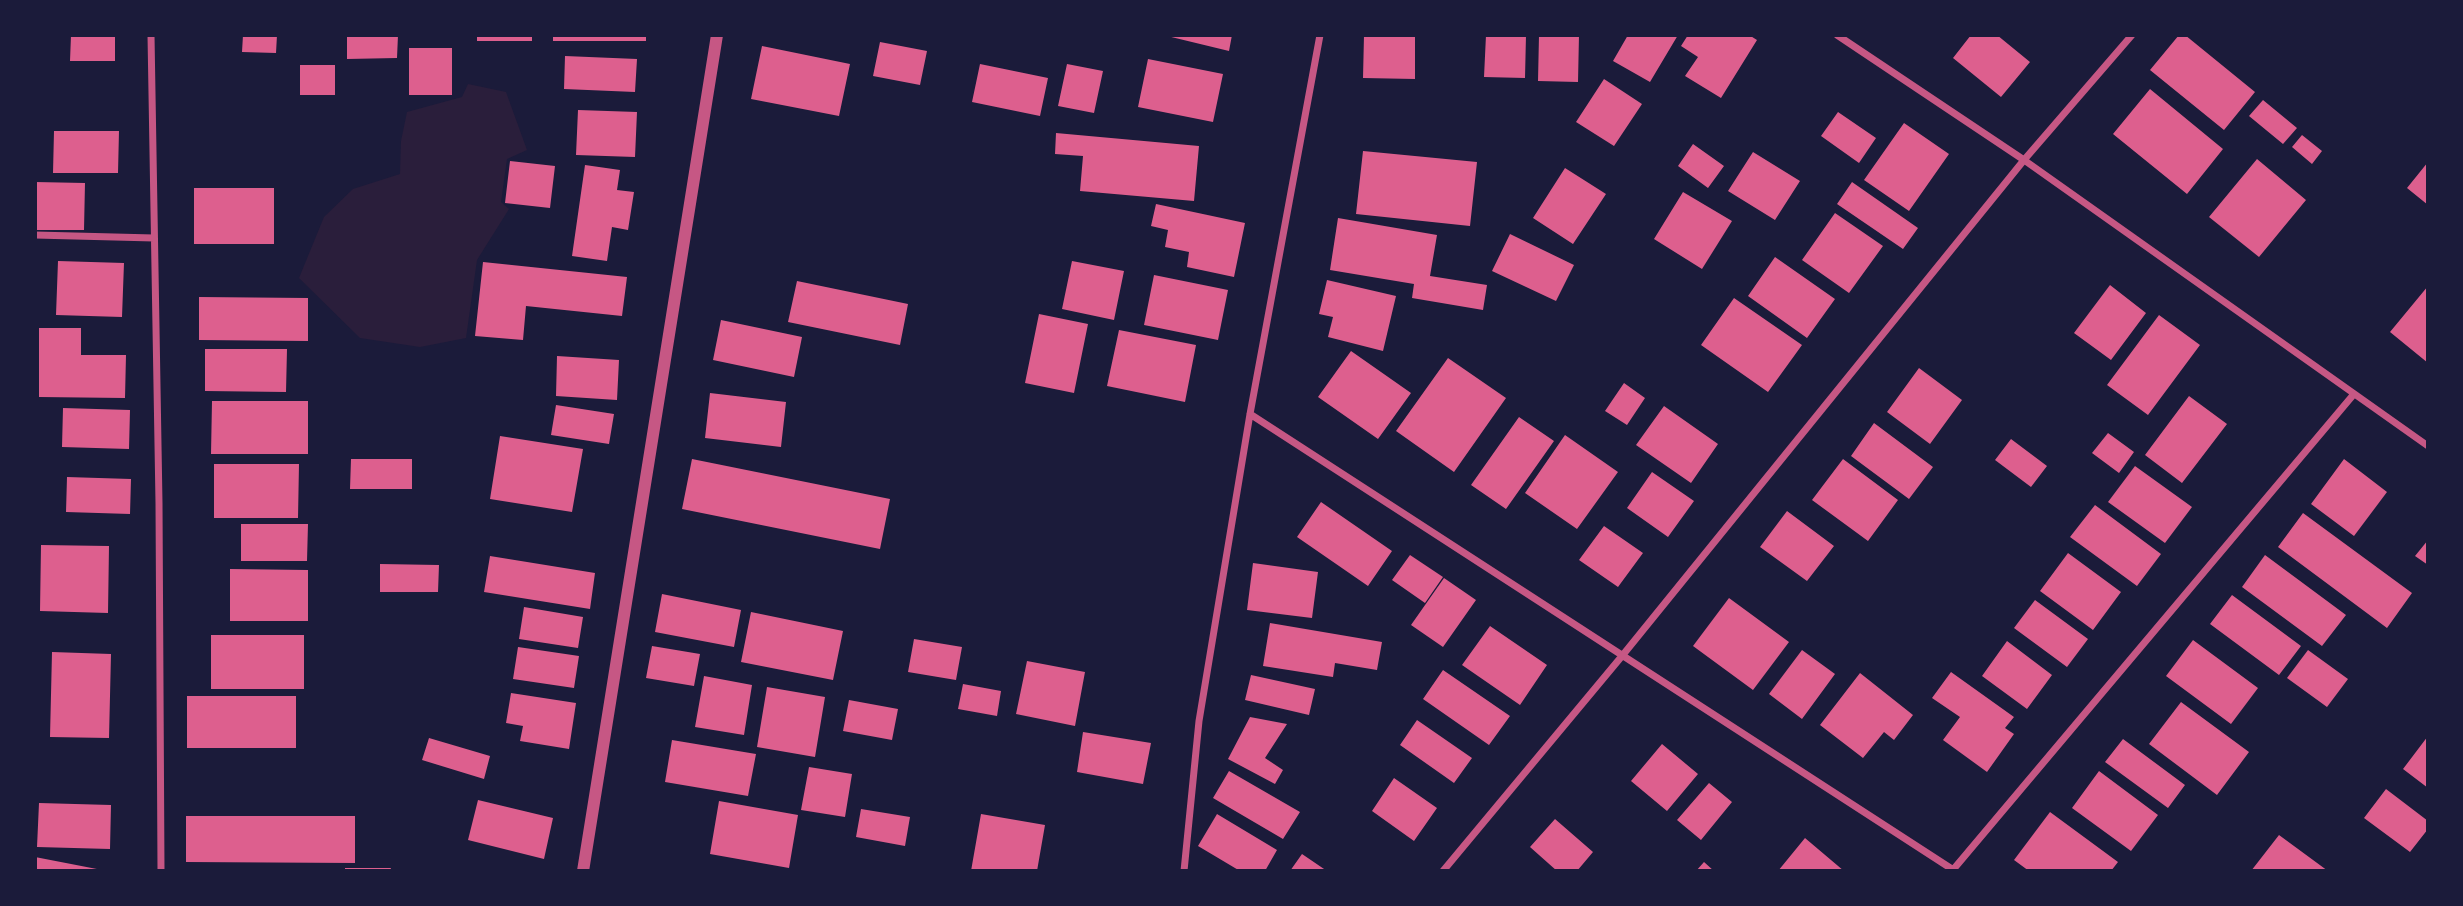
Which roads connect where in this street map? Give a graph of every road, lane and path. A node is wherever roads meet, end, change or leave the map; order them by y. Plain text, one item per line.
1 (151, 35) edge
2 (717, 35) edge
3 (1320, 35) edge
4 (1837, 35) edge
5 (2132, 35) edge
6 (2024, 160) junction
7 (35, 235) edge
8 (154, 238) junction
9 (2354, 394) junction
10 (1250, 414) junction
11 (2428, 446) edge
12 (1622, 656) junction
13 (161, 871) edge
14 (583, 871) edge
15 (1184, 871) edge
16 (1443, 871) edge
17 (1953, 871) edge

1 - 8 street
2 - 14 street
3 - 10 street
4 - 6 street
5 - 6 street
6 - 9 street
6 - 12 street
7 - 8 street
8 - 13 street
9 - 11 street
9 - 17 street
10 - 12 street
10 - 15 street
12 - 16 street
12 - 17 street

